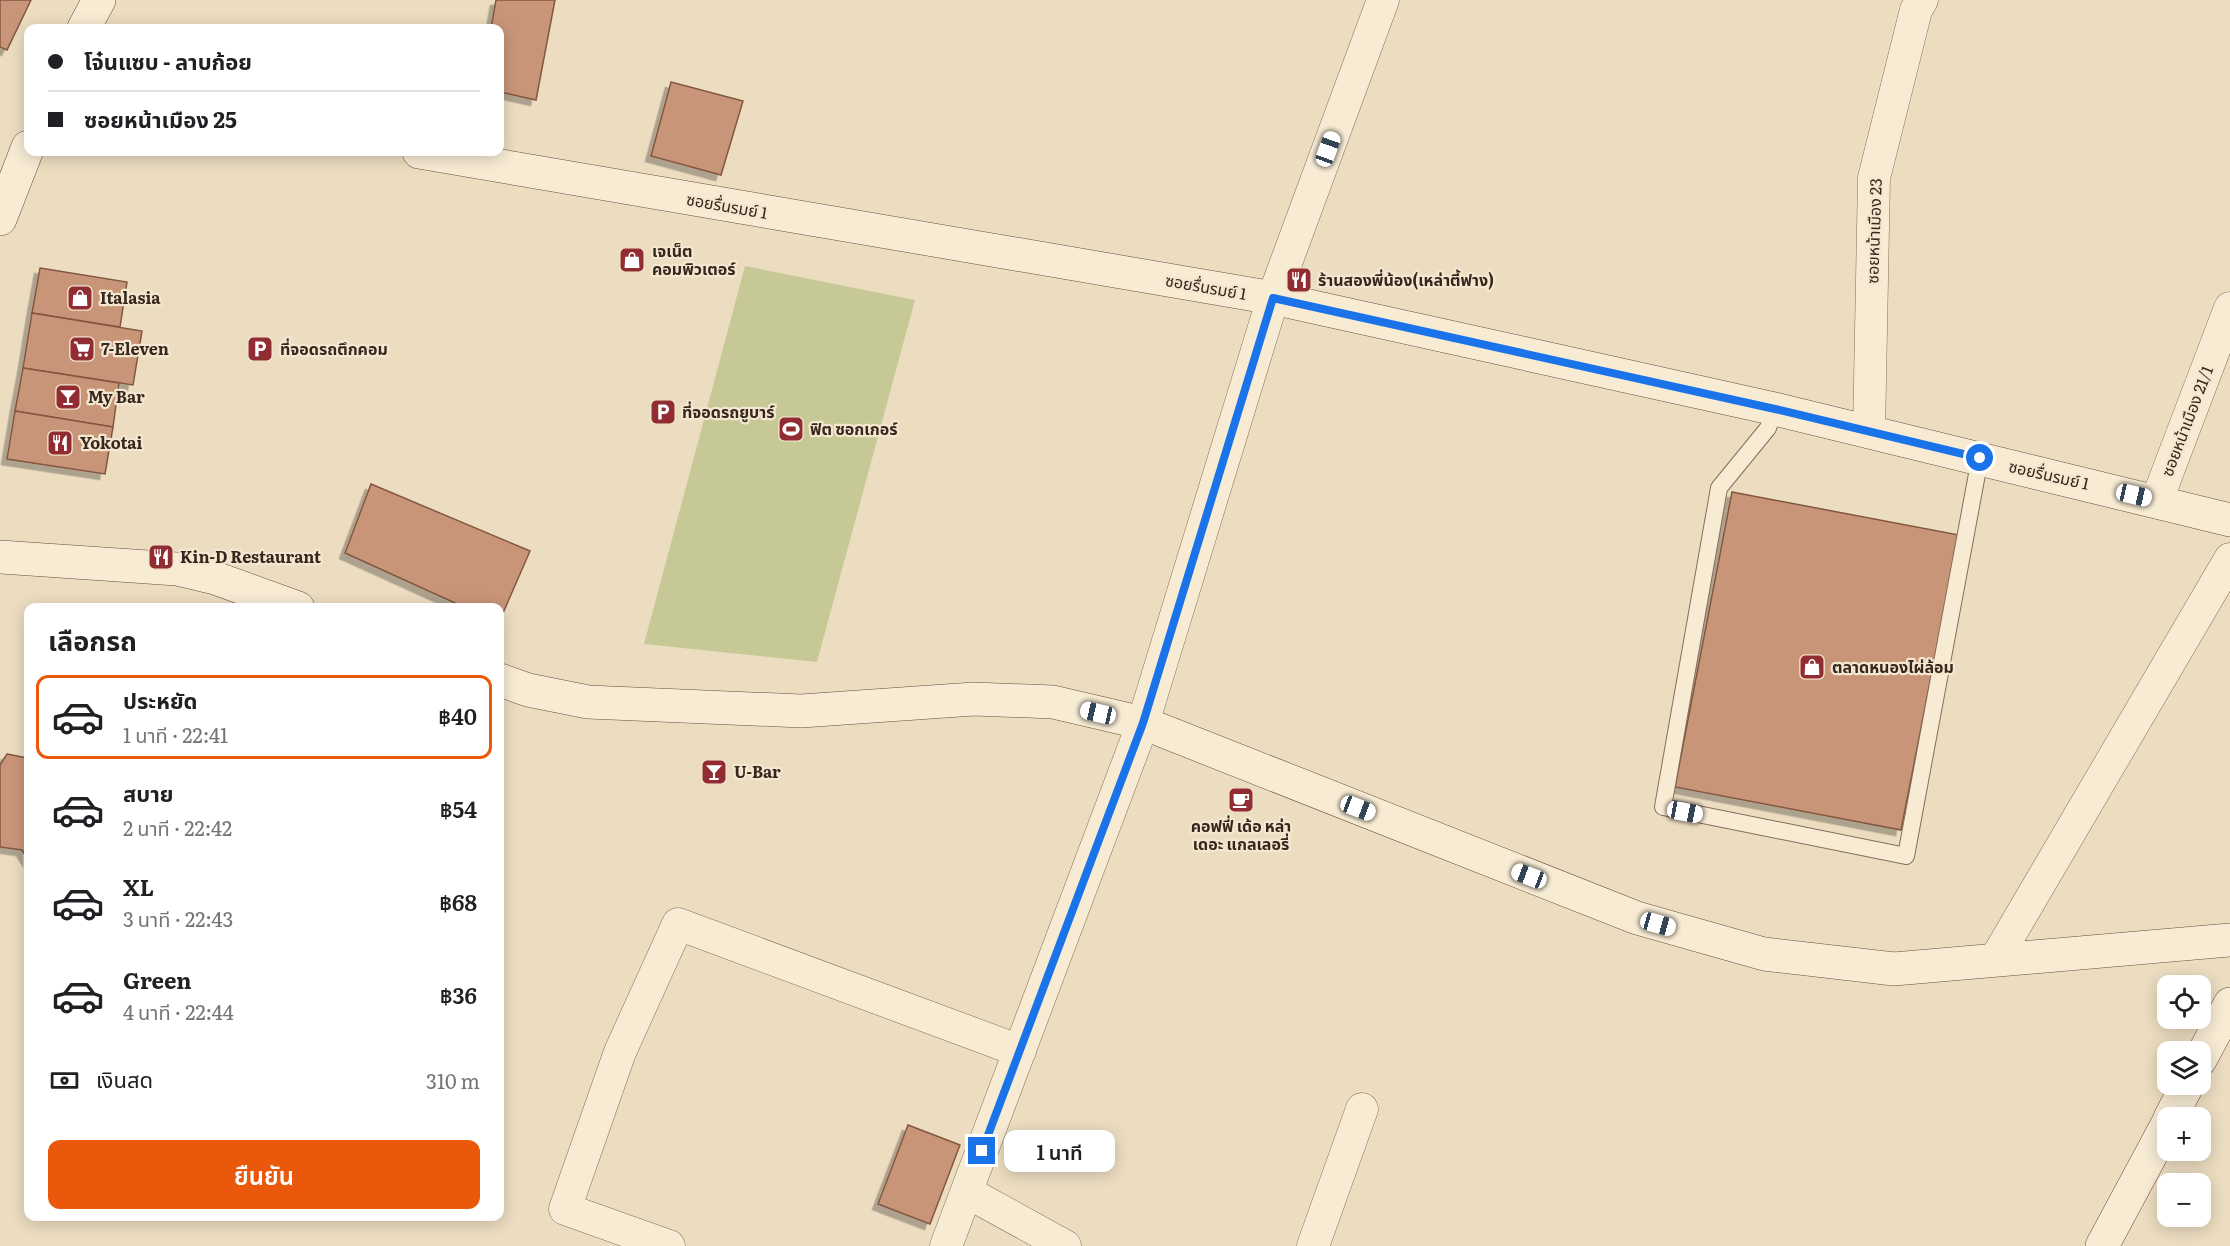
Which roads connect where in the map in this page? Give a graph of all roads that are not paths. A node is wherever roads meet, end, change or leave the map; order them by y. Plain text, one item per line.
1 (99, 0) edge
2 (1383, 0) edge
3 (1922, 0) edge
4 (86, 24) edge
5 (24, 156) edge
6 (442, 156) edge
7 (0, 219) edge
8 (1273, 298) junction
9 (2230, 308) edge
10 (1775, 409) junction
11 (1869, 432) junction
12 (1980, 458) junction
13 (2157, 500) junction
14 (2230, 520) edge
15 (0, 557) edge
16 (2230, 559) edge
17 (284, 603) edge
18 (504, 681) edge
19 (1143, 723) junction
20 (2230, 940) edge
21 (1995, 960) junction
22 (2230, 1004) edge
23 (2210, 1041) edge
24 (1020, 1051) junction
25 (1362, 1109) dead end
26 (2157, 1144) edge
27 (967, 1192) junction
28 (669, 1246) edge
29 (946, 1246) edge
30 (1065, 1246) edge
31 (1313, 1246) edge
32 (2102, 1246) edge

1 - 4 street
2 - 8 street
3 - 11 street, ซอยหน้าเมือง 23
5 - 7 street
6 - 8 street, ซอยรื่นรมย์ 1
8 - 10 street, ซอยรื่นรมย์ 1
8 - 19 street
9 - 13 street, ซอยหน้าเมือง 21/1
10 - 11 street, ซอยรื่นรมย์ 1
10 - 12 lane
11 - 12 street, ซอยรื่นรมย์ 1
12 - 13 street, ซอยรื่นรมย์ 1
13 - 14 street, ซอยรื่นรมย์ 1
15 - 17 street
16 - 21 street
18 - 19 street
19 - 21 street
19 - 24 street
20 - 21 street
22 - 23 street
24 - 27 street
24 - 28 street
25 - 31 street
26 - 32 street
27 - 29 street
27 - 30 street

